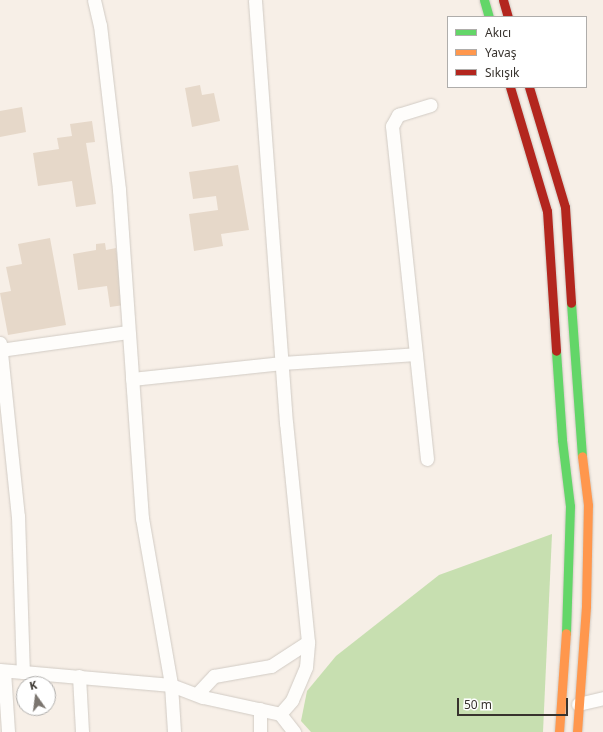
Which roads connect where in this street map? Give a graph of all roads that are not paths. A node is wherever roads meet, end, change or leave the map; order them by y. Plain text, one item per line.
1 (94, 0) edge
2 (255, 0) edge
3 (484, 0) edge
4 (503, 0) edge
5 (489, 16) edge
6 (508, 16) edge
7 (510, 88) edge
8 (529, 88) edge
9 (430, 105) dead end
10 (128, 332) junction
11 (0, 348) edge
12 (416, 354) junction
13 (282, 363) junction
14 (132, 379) junction
15 (427, 459) dead end
16 (308, 642) junction
17 (2, 670) edge
18 (23, 672) junction
19 (79, 676) junction
20 (171, 684) junction
21 (197, 694) junction
22 (603, 698) edge
23 (578, 704) junction
24 (260, 710) junction
25 (280, 714) junction
26 (8, 732) edge
27 (82, 732) edge
28 (174, 732) edge
29 (260, 732) edge
30 (294, 732) edge
31 (559, 732) edge
32 (577, 732) edge

1 - 10 street
2 - 13 street
3 - 5 street
4 - 6 street
7 - 31 street
8 - 23 street
9 - 12 street
10 - 11 street
10 - 14 street
11 - 18 street
12 - 13 street
12 - 15 street
13 - 14 street
13 - 16 street
14 - 20 street
16 - 21 street
16 - 25 street
17 - 18 street
17 - 26 street
18 - 19 street
19 - 20 street
19 - 27 street
20 - 21 street
20 - 28 street
21 - 24 street
22 - 23 street
23 - 32 street
24 - 25 street
24 - 29 street
25 - 30 street

